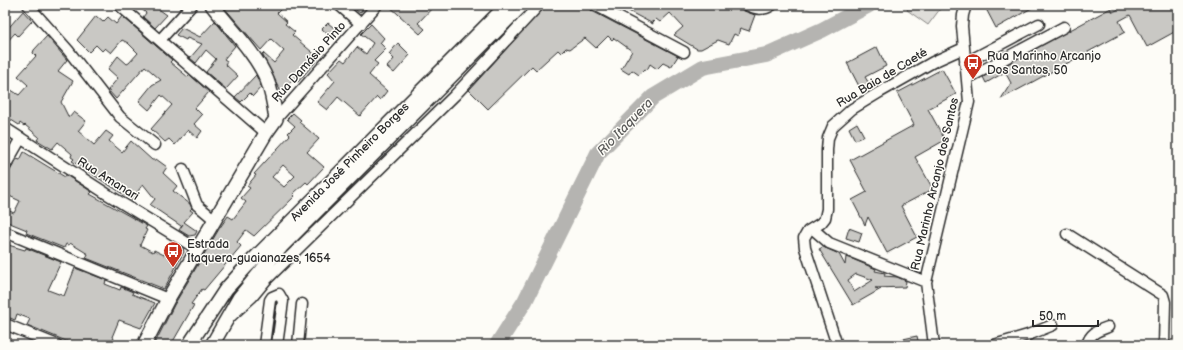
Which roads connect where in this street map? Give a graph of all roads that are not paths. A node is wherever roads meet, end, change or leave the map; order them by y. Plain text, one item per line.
1 (28, 5) edge
2 (119, 5) edge
3 (192, 5) edge
4 (212, 5) edge
5 (339, 5) edge
6 (377, 5) edge
7 (507, 5) edge
8 (522, 5) edge
9 (539, 5) edge
10 (595, 5) edge
11 (747, 5) edge
12 (772, 5) edge
13 (966, 5) edge
14 (361, 24) junction
15 (1039, 24) dead end
16 (1064, 27) dead end
17 (160, 40) junction
18 (964, 48) junction
19 (684, 52) dead end
20 (965, 63) junction
21 (968, 78) junction
22 (276, 119) junction
23 (5, 128) edge
24 (266, 133) junction
25 (21, 138) junction
26 (155, 145) dead end
27 (5, 166) edge
28 (183, 169) dead end
29 (215, 220) junction
30 (813, 229) junction
31 (5, 232) edge
32 (1067, 234) dead end
33 (198, 249) junction
34 (926, 282) junction
35 (168, 299) junction
36 (302, 304) dead end
37 (225, 321) junction
38 (5, 324) edge
39 (1053, 325) dead end
40 (1108, 327) dead end
41 (57, 345) edge
42 (144, 345) edge
43 (189, 345) edge
44 (212, 345) edge
45 (264, 345) edge
46 (278, 345) edge
47 (298, 345) edge
48 (837, 345) edge
49 (934, 345) edge
50 (994, 345) edge
51 (1087, 345) edge
52 (1164, 345) edge

1 - 26 street
2 - 17 street
3 - 17 street
4 - 22 main road
5 - 14 street
6 - 14 street, Rua Damásio Pinto
7 - 43 main road, Avenida José Pinheiro Borges
8 - 37 main road, Avenida José Pinheiro Borges
9 - 37 street
10 - 19 street
11 - 12 street
13 - 18 street, Rua Marinho Arcanjo dos Santos
14 - 22 street, Rua Damásio Pinto
15 - 20 street
16 - 21 street
17 - 24 street
18 - 20 street, Rua Marinho Arcanjo dos Santos
18 - 30 street, Rua Baia de Caeté
20 - 21 street, Rua Marinho Arcanjo dos Santos
21 - 34 street, Rua Marinho Arcanjo dos Santos
22 - 24 main road
23 - 25 street, Rua Amanari
24 - 29 main road
25 - 27 street
25 - 33 street, Rua Amanari
28 - 29 street
29 - 33 main road
30 - 34 street
30 - 48 street, Rua Baia de Caeté
31 - 35 street
32 - 52 street
33 - 35 main road
34 - 49 street, Rua Marinho Arcanjo dos Santos
35 - 42 main road
36 - 47 street
37 - 44 main road, Avenida José Pinheiro Borges
38 - 41 street
39 - 50 street
40 - 51 street
45 - 46 street

